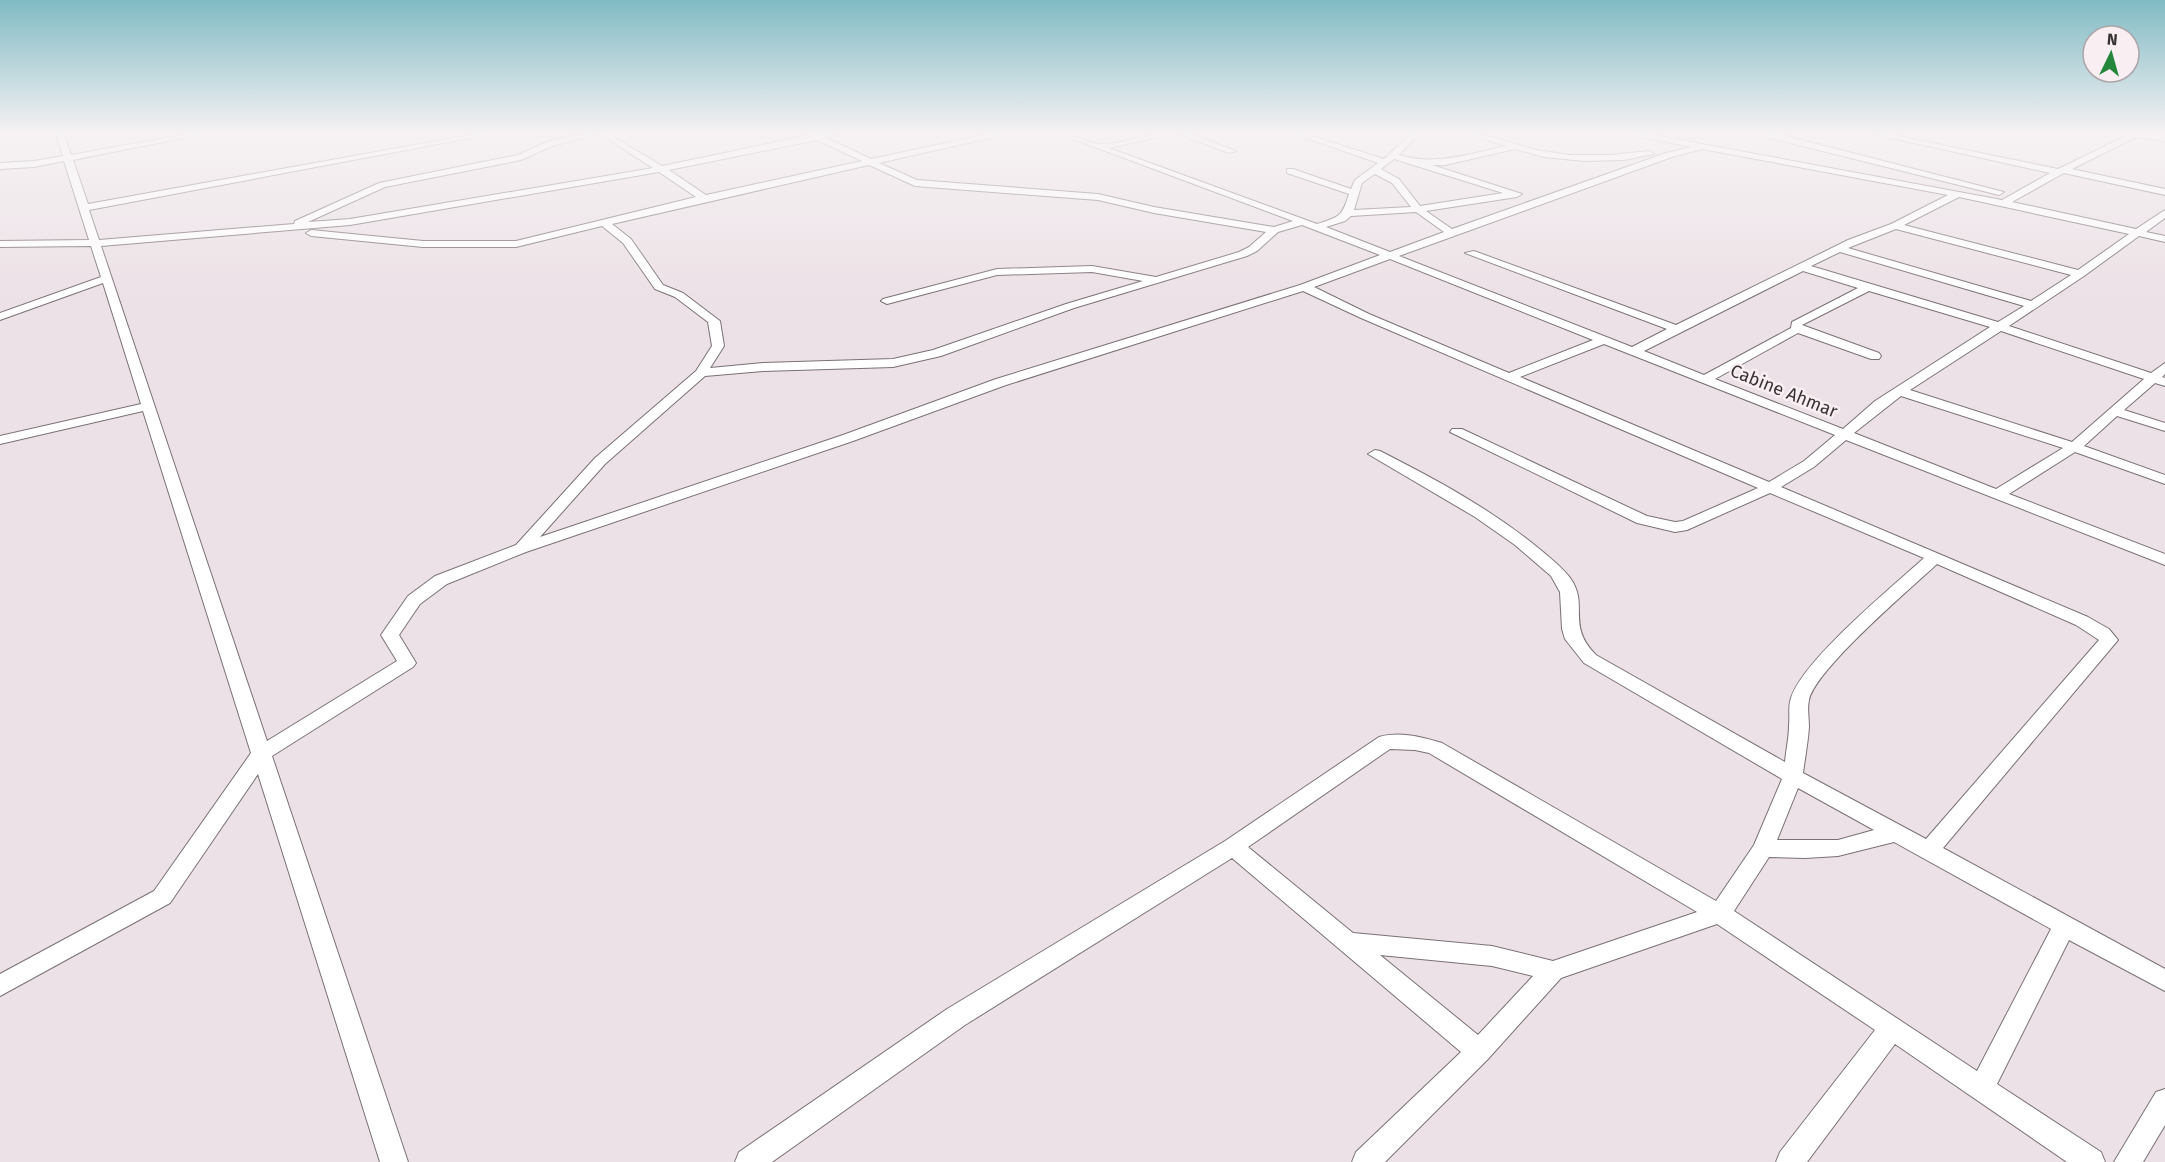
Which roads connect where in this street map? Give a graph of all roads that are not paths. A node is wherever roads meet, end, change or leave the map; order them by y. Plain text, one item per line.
1 (77, 188) edge
2 (192, 188) edge
3 (375, 188) edge
4 (549, 188) edge
5 (690, 188) edge
6 (747, 188) edge
7 (983, 188) edge
8 (1211, 188) edge
9 (1340, 188) edge
10 (1356, 188) edge
11 (1403, 188) edge
12 (1497, 188) edge
13 (1574, 188) edge
14 (1927, 188) edge
15 (1985, 188) edge
16 (2030, 188) edge
17 (2146, 188) edge
18 (2165, 192) edge
19 (1354, 193) junction
20 (1516, 194) junction
21 (1958, 194) junction
22 (2016, 196) junction
23 (704, 198) junction
24 (1538, 201) junction
25 (2004, 203) junction
26 (84, 208) junction
27 (1418, 209) junction
28 (1348, 213) junction
29 (2165, 213) edge
30 (1302, 222) junction
31 (606, 224) junction
32 (1895, 226) junction
33 (1317, 227) junction
34 (286, 229) junction
35 (1274, 230) junction
36 (1450, 232) junction
37 (2139, 233) junction
38 (2165, 239) edge
39 (95, 243) junction
40 (0, 244) edge
41 (1840, 249) junction
42 (1470, 253) dead end
43 (1388, 255) junction
44 (1802, 267) junction
45 (2080, 274) junction
46 (107, 278) junction
47 (1156, 280) junction
48 (1304, 287) junction
49 (1869, 287) junction
50 (887, 301) dead end
51 (2034, 304) junction
52 (0, 316) edge
53 (2001, 327) junction
54 (1677, 329) junction
55 (1797, 329) junction
56 (1605, 339) junction
57 (1634, 350) junction
58 (1875, 356) dead end
59 (2165, 367) edge
60 (702, 373) junction
61 (1510, 377) junction
62 (1706, 379) junction
63 (2158, 380) edge
64 (1901, 392) junction
65 (148, 406) junction
66 (2115, 411) junction
67 (2165, 427) edge
68 (1457, 432) dead end
69 (1844, 435) junction
70 (0, 440) edge
71 (2074, 447) junction
72 (1376, 454) dead end
73 (2165, 480) edge
74 (1770, 488) junction
75 (1998, 494) junction
76 (520, 549) junction
77 (1935, 557) junction
78 (2165, 560) edge
79 (261, 754) junction
80 (1793, 776) junction
81 (1896, 833) junction
82 (1233, 848) junction
83 (1763, 848) junction
84 (1928, 851) junction
85 (1720, 914) junction
86 (2063, 929) dead end
87 (1347, 942) junction
88 (1552, 971) junction
89 (2165, 981) edge
90 (0, 986) edge
91 (1891, 1029) junction
92 (1479, 1051) junction
93 (1981, 1089) junction
94 (2165, 1101) edge
95 (394, 1162) edge
96 (749, 1162) edge
97 (1366, 1162) edge
98 (1790, 1162) edge
99 (2091, 1162) edge
100 (2128, 1162) edge

1 - 26 street
2 - 26 street
3 - 34 street
4 - 34 street
5 - 23 street
6 - 23 street
7 - 35 street
8 - 30 street, Cabine Ahmar
9 - 19 street
10 - 19 street
11 - 27 street
12 - 20 street
13 - 24 street
14 - 21 street
15 - 22 street
16 - 22 street
17 - 18 street
19 - 28 street
20 - 24 street
20 - 27 street
21 - 25 street
21 - 32 street
22 - 25 street
23 - 31 street
24 - 36 street
25 - 37 street
26 - 39 street
27 - 28 street
27 - 36 street
28 - 33 street
29 - 37 street
30 - 33 street, Cabine Ahmar
30 - 35 street
31 - 34 street
31 - 60 street
32 - 41 street
32 - 45 street
33 - 43 street, Cabine Ahmar
34 - 39 street
35 - 47 street
36 - 43 street
37 - 38 street
37 - 45 street
39 - 40 street
39 - 46 street
41 - 44 street
41 - 51 street
42 - 54 street
43 - 48 street
43 - 56 street, Cabine Ahmar
44 - 49 street
44 - 54 street
45 - 51 street
46 - 52 street
46 - 65 street
47 - 50 street
47 - 60 street
48 - 61 street
48 - 76 street
49 - 53 street
49 - 55 street
51 - 53 street
53 - 63 street
53 - 64 street
54 - 57 street
55 - 58 street
55 - 62 street
56 - 57 street, Cabine Ahmar
56 - 61 street
57 - 62 street, Cabine Ahmar
59 - 63 street
60 - 76 street
61 - 74 street
62 - 69 street, Cabine Ahmar
63 - 66 street
64 - 69 street
64 - 71 street
65 - 70 street
65 - 79 street
66 - 67 street
66 - 71 street
68 - 74 street
69 - 74 street
69 - 75 street, Cabine Ahmar
71 - 73 street
71 - 75 street
72 - 80 street
74 - 77 street
75 - 78 street, Cabine Ahmar
76 - 79 street
77 - 80 street
77 - 84 street
79 - 90 street
79 - 95 street
80 - 81 street
80 - 83 street
81 - 83 street
81 - 84 street
82 - 85 street
82 - 87 street
82 - 96 street
83 - 85 street
84 - 89 street
85 - 88 street
85 - 91 street
86 - 93 street
87 - 88 street
87 - 92 street
88 - 92 street
91 - 93 street
91 - 98 street
92 - 97 street
93 - 99 street
94 - 100 street

